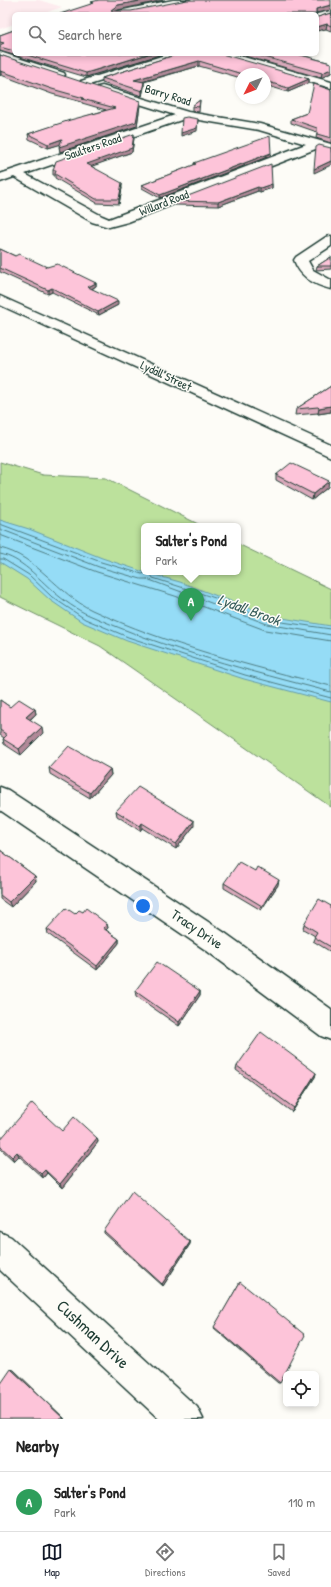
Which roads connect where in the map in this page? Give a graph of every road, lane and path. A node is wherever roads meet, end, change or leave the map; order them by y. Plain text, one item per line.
1 (186, 0) edge
2 (128, 12) edge
3 (331, 14) edge
4 (319, 17) edge
5 (12, 53) edge
6 (1, 56) edge
7 (171, 56) edge
8 (229, 56) edge
9 (77, 81) junction
10 (331, 85) edge
11 (186, 115) junction
12 (317, 144) junction
13 (331, 148) edge
14 (15, 173) junction
15 (0, 178) edge
16 (331, 240) edge
17 (331, 285) edge
18 (0, 300) edge
19 (331, 452) edge
20 (0, 797) edge
21 (331, 1026) edge
22 (0, 1248) edge
23 (185, 1419) edge

1 - 2 street
3 - 4 street
5 - 6 street
6 - 9 street, Barry Road
7 - 9 street
8 - 10 street
9 - 11 street, Barry Road
11 - 12 street, Barry Road
11 - 14 street, Saulters Road
12 - 13 street, Barry Road
12 - 14 street, Willard Road
14 - 15 street, Saulters Road
16 - 17 street
18 - 19 street, Lydall Street
20 - 21 street, Tracy Drive
22 - 23 street, Cushman Drive

